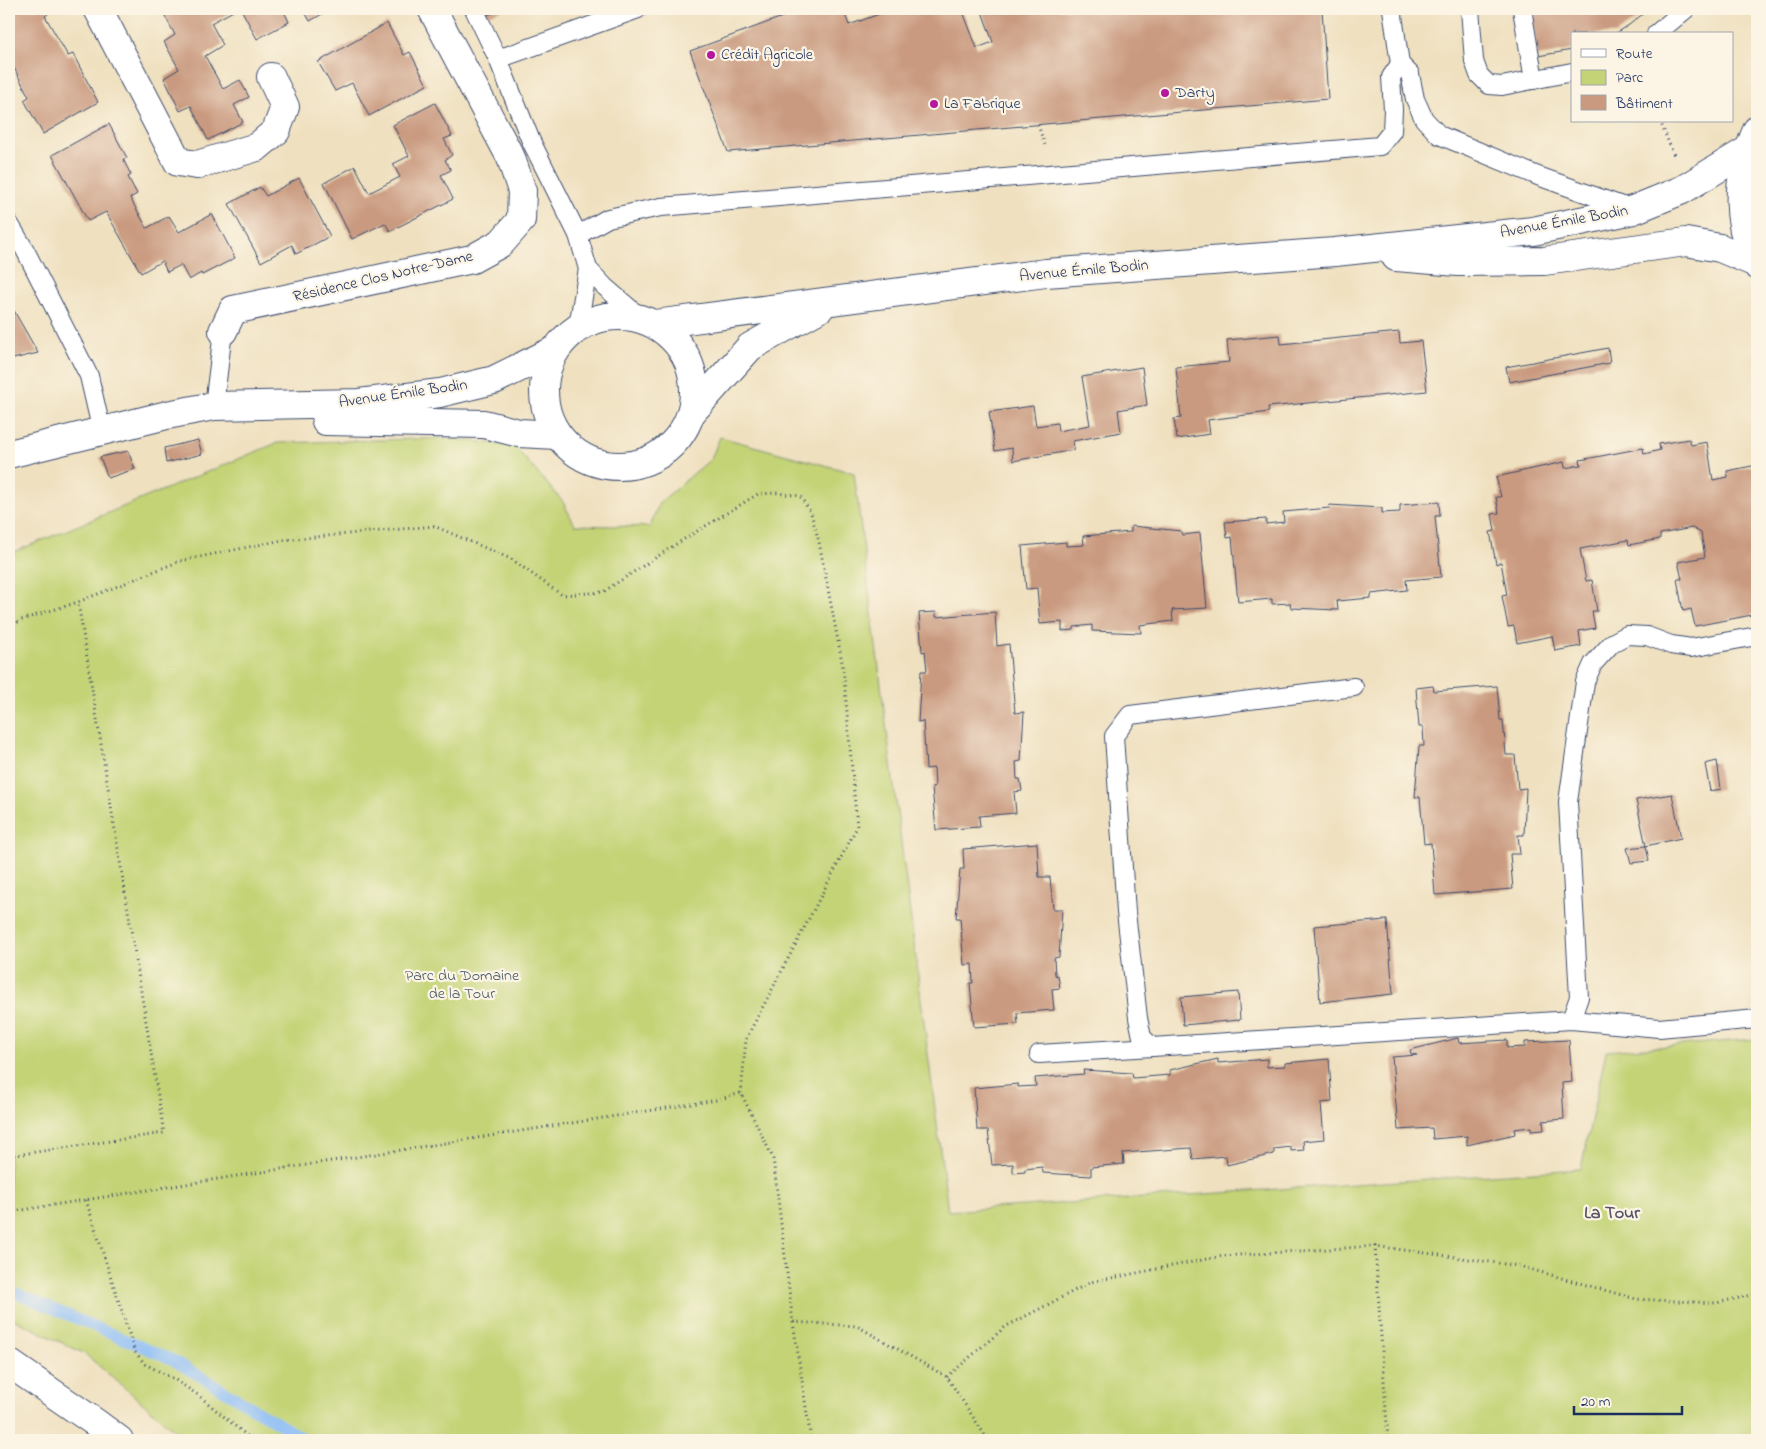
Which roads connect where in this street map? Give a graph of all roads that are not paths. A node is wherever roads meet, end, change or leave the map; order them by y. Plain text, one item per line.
1 (98, 9) edge
2 (432, 9) edge
3 (474, 9) edge
4 (638, 9) edge
5 (1392, 9) edge
6 (1470, 9) edge
7 (1522, 9) edge
8 (1686, 9) edge
9 (1674, 15) edge
10 (1658, 32) edge
11 (498, 59) junction
12 (1400, 64) junction
13 (1571, 72) edge
14 (271, 77) dead end
15 (1534, 80) junction
16 (1753, 140) edge
17 (1633, 210) junction
18 (9, 223) edge
19 (578, 235) junction
20 (1335, 252) junction
21 (1757, 264) edge
22 (588, 269) junction
23 (835, 300) junction
24 (648, 321) junction
25 (578, 326) junction
26 (223, 331) joint
27 (555, 350) junction
28 (214, 406) junction
29 (691, 413) junction
30 (102, 432) junction
31 (556, 435) junction
32 (9, 454) edge
33 (1757, 636) edge
34 (1354, 687) dead end
35 (1757, 1019) edge
36 (1570, 1020) junction
37 (1152, 1047) junction
38 (1039, 1054) dead end
39 (9, 1363) edge
40 (118, 1440) edge

1 - 14 main road
2 - 26 main road, Résidence Clos Notre-Dame
3 - 11 lane
4 - 11 lane
5 - 12 lane
6 - 15 lane
7 - 15 lane
8 - 9 lane
9 - 10 lane
11 - 19 lane
12 - 17 lane
12 - 19 lane
13 - 15 lane
16 - 17 main road, Avenue Émile Bodin
16 - 21 main road
17 - 20 main road, Avenue Émile Bodin
18 - 30 lane
19 - 22 lane
20 - 21 main road, Avenue Émile Bodin
20 - 23 main road, Avenue Émile Bodin
22 - 24 lane
22 - 25 lane
23 - 24 main road, Avenue Émile Bodin
23 - 29 main road, Avenue Émile Bodin
24 - 25 main road
24 - 29 main road
25 - 27 main road
26 - 28 lane
27 - 28 main road, Avenue Émile Bodin
27 - 31 main road
28 - 30 main road, Avenue Émile Bodin
28 - 31 main road, Avenue Émile Bodin
29 - 31 main road
30 - 32 main road, Avenue Émile Bodin
33 - 36 lane
34 - 37 lane
35 - 36 lane
36 - 37 lane
37 - 38 lane
39 - 40 main road

